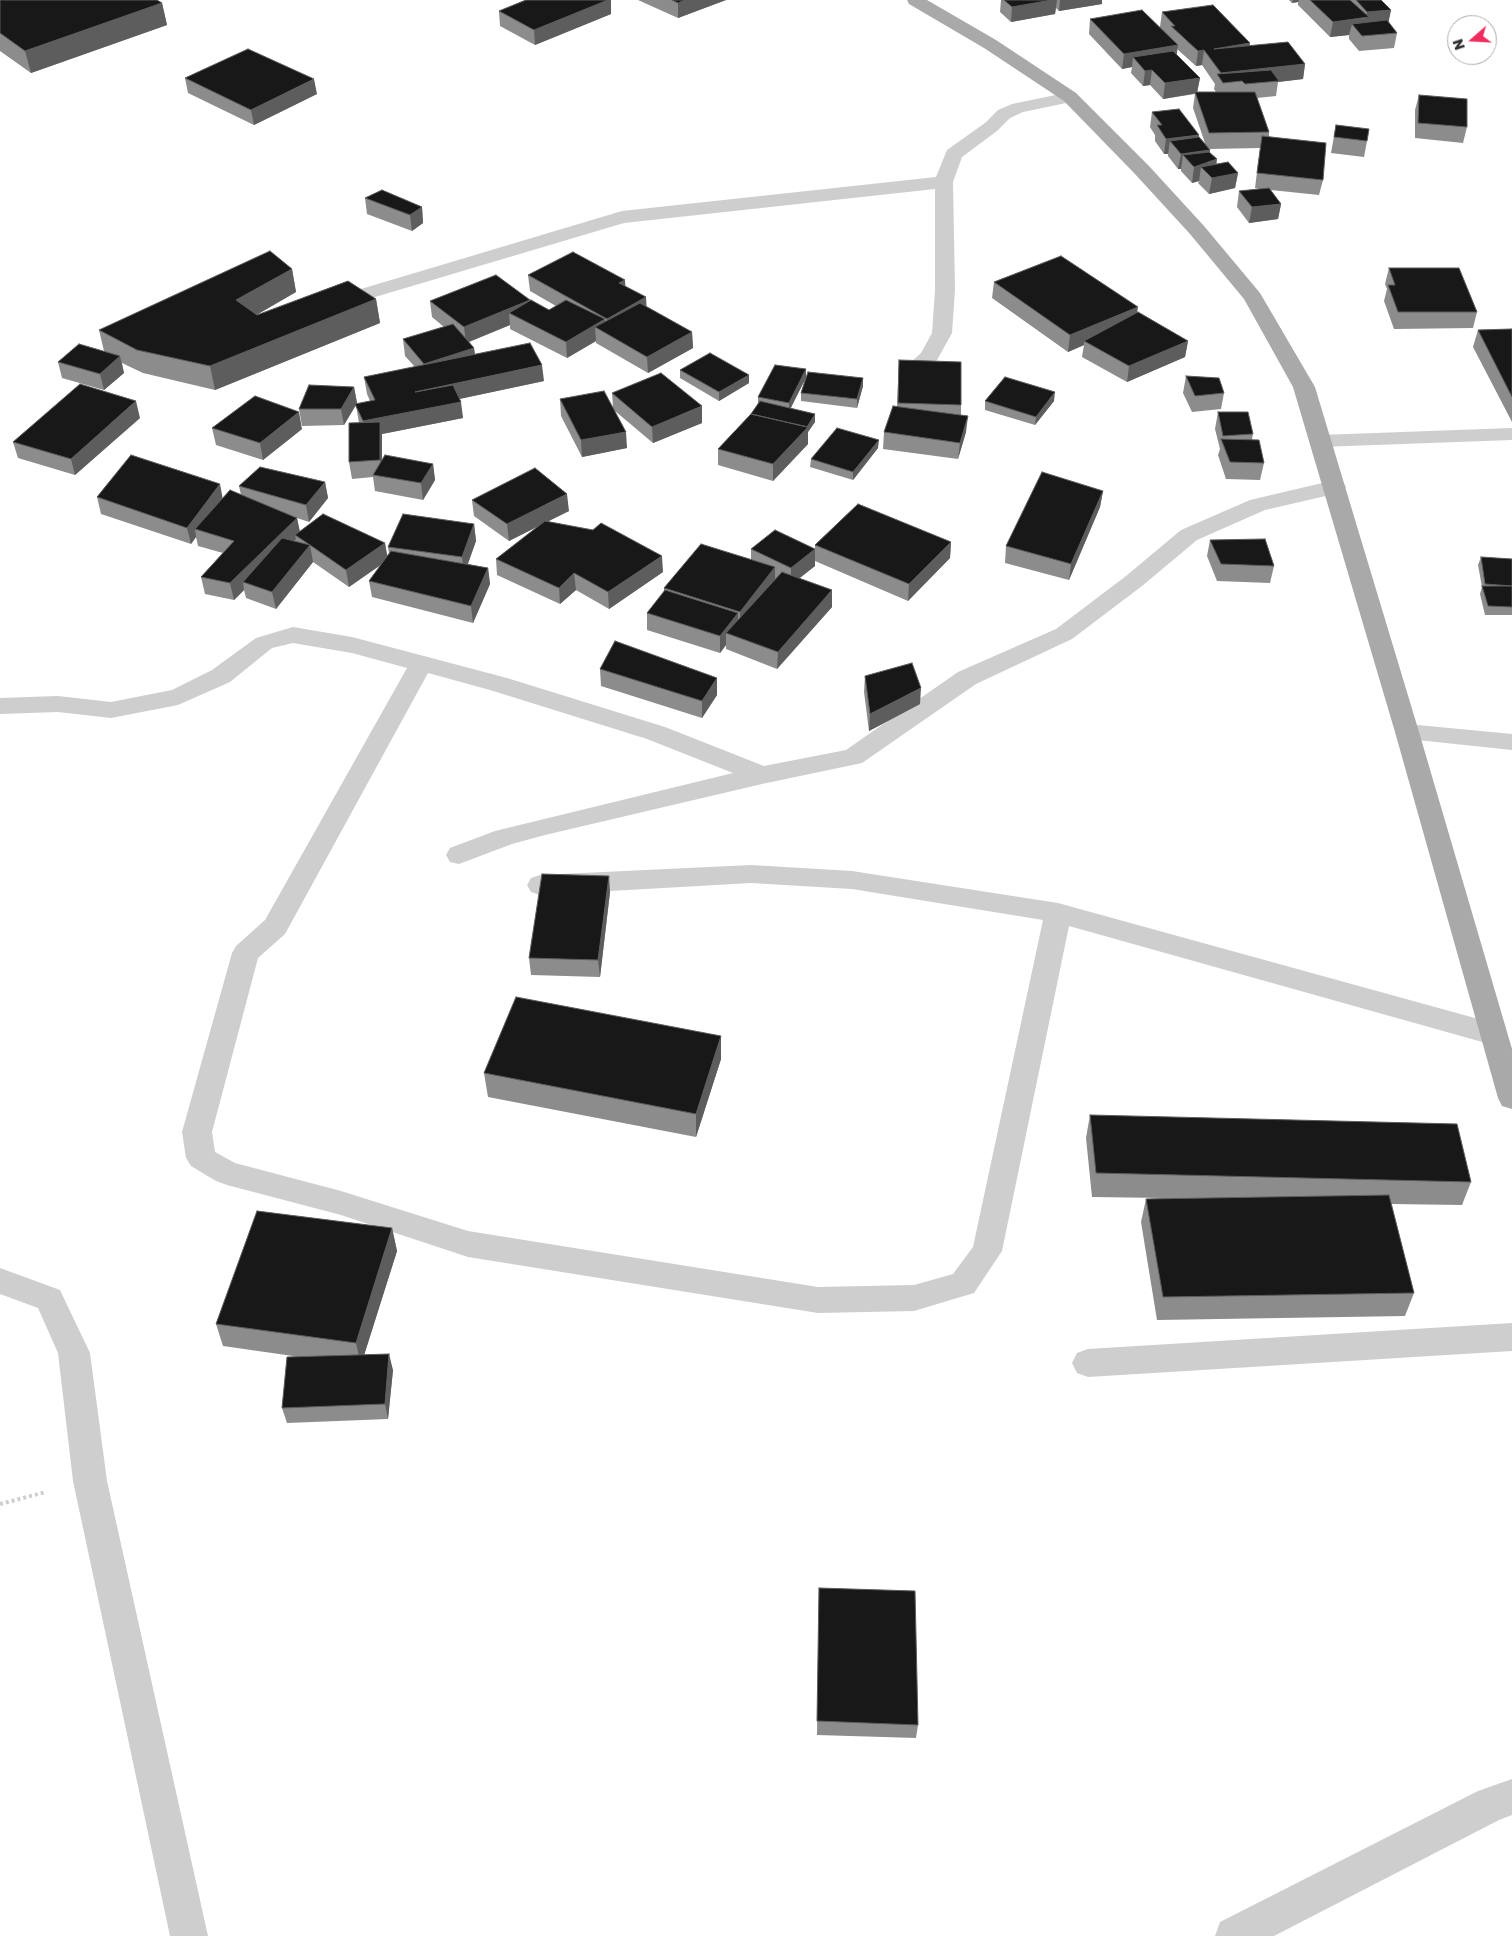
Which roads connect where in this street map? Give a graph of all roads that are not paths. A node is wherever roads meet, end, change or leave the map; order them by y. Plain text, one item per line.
1 (915, 0) edge
2 (1070, 97) junction
3 (944, 182) junction
4 (358, 296) edge
5 (910, 371) edge
6 (1512, 434) edge
7 (1320, 441) junction
8 (1335, 487) junction
9 (422, 663) junction
10 (0, 706) edge
11 (1407, 732) junction
12 (1512, 742) edge
13 (762, 775) junction
14 (458, 855) dead end
15 (540, 885) edge
16 (1058, 913) junction
17 (1493, 1034) junction
18 (1512, 1098) edge
19 (0, 1281) edge
20 (1512, 1337) edge
21 (1088, 1363) dead end
22 (1512, 1797) edge
23 (189, 1936) edge
24 (1234, 1936) edge

1 - 2 main road
2 - 3 street
2 - 7 main road
3 - 4 street
3 - 5 street
6 - 7 street
7 - 8 main road
8 - 11 main road
8 - 13 street
9 - 10 street
9 - 13 street
9 - 16 street
11 - 12 street
11 - 17 main road
13 - 14 street
15 - 16 street
16 - 17 street
17 - 18 main road
19 - 23 street
20 - 21 street
22 - 24 street

